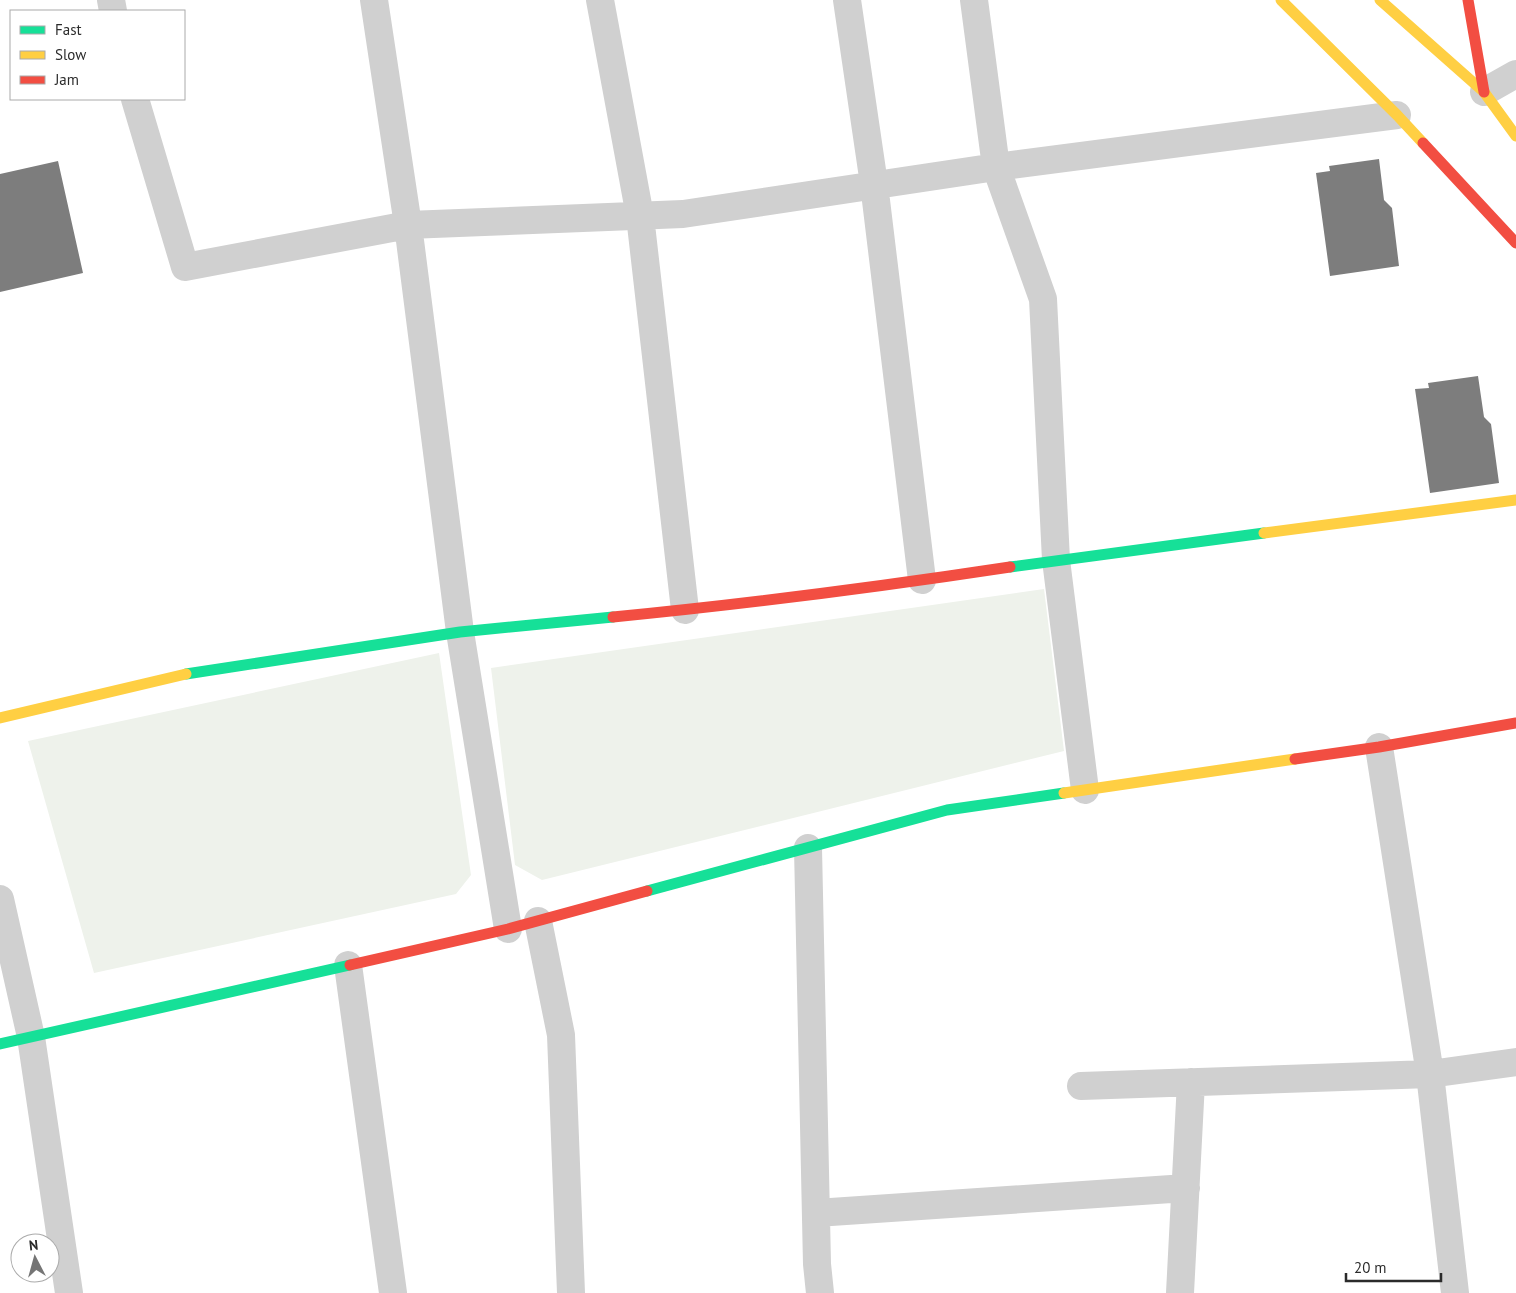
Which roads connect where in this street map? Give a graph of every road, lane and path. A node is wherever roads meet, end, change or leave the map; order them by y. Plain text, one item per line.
1 (374, 0) edge
2 (600, 0) edge
3 (847, 0) edge
4 (974, 0) edge
5 (1281, 0) edge
6 (1380, 0) edge
7 (1468, 0) edge
8 (1516, 74) edge
9 (1484, 92) junction
10 (134, 100) edge
11 (1397, 115) junction
12 (1516, 136) edge
13 (996, 166) junction
14 (874, 184) junction
15 (640, 216) junction
16 (408, 225) junction
17 (1516, 243) edge
18 (1516, 500) edge
19 (1056, 560) junction
20 (922, 580) junction
21 (685, 610) junction
22 (460, 632) junction
23 (0, 718) edge
24 (1516, 723) edge
25 (1379, 746) junction
26 (1086, 790) junction
27 (808, 848) junction
28 (0, 899) edge
29 (538, 921) junction
30 (508, 929) junction
31 (348, 965) junction
32 (31, 1037) junction
33 (0, 1044) edge
34 (1516, 1062) edge
35 (1430, 1074) junction
36 (1192, 1082) junction
37 (1081, 1086) dead end
38 (1186, 1188) junction
39 (816, 1213) junction
40 (69, 1293) edge
41 (393, 1293) edge
42 (571, 1293) edge
43 (820, 1293) edge
44 (1180, 1293) edge
45 (1455, 1293) edge

1 - 16 street
2 - 15 street
3 - 14 street
4 - 13 street
5 - 11 street
6 - 9 street
7 - 9 street
8 - 9 street
9 - 12 street
10 - 16 street
11 - 13 street
11 - 17 street
13 - 14 street
13 - 19 street
14 - 15 street
14 - 20 street
15 - 16 street
15 - 21 street
16 - 22 street
18 - 19 street
19 - 20 street
19 - 26 street
20 - 21 street
21 - 22 street
22 - 23 street
22 - 30 street
24 - 25 street
25 - 26 street
25 - 35 street
26 - 27 street
27 - 29 street
27 - 39 street
28 - 32 street
29 - 30 street
29 - 42 street
30 - 31 street
31 - 32 street
31 - 41 street
32 - 33 street
32 - 40 street
34 - 35 street
35 - 36 street
35 - 45 street
36 - 37 street
36 - 38 street
38 - 39 street
38 - 44 street
39 - 43 street

